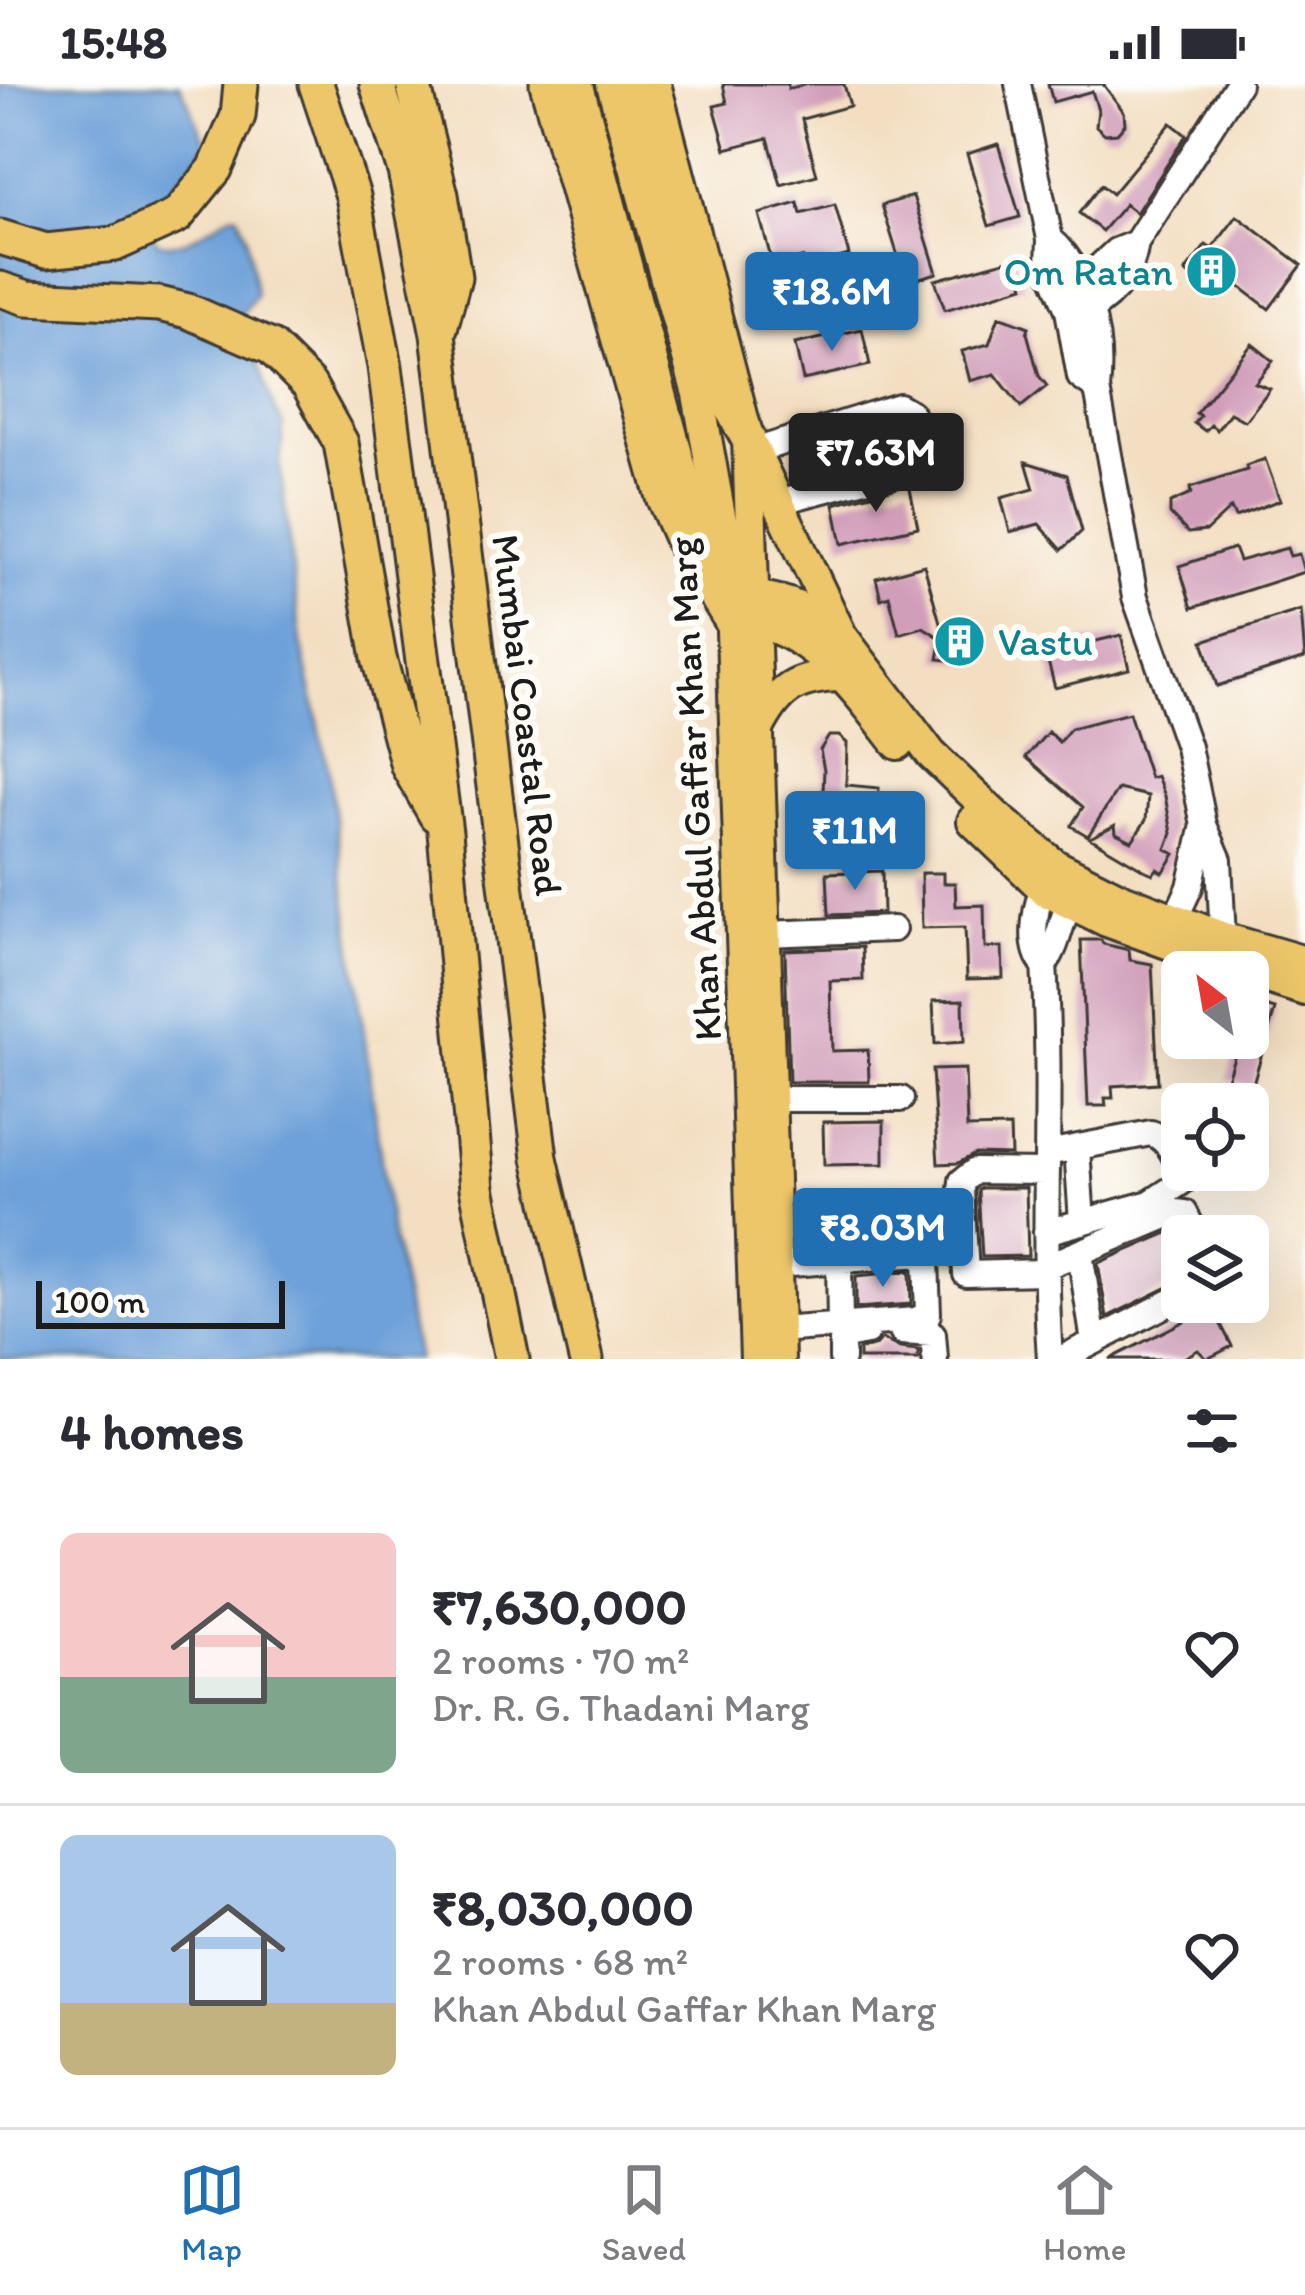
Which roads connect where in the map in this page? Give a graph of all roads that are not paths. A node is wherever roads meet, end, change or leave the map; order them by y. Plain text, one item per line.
1 (241, 84) edge
2 (316, 84) edge
3 (377, 84) edge
4 (413, 84) edge
5 (547, 84) edge
6 (576, 84) edge
7 (612, 84) edge
8 (633, 84) edge
9 (655, 84) edge
10 (1018, 84) edge
11 (1238, 84) edge
12 (0, 237) edge
13 (0, 289) edge
14 (1076, 304) junction
15 (438, 334) junction
16 (751, 445) junction
17 (778, 502) junction
18 (739, 601) junction
19 (841, 635) junction
20 (841, 676) junction
21 (758, 731) junction
22 (962, 797) junction
23 (1204, 825) junction
24 (445, 832) junction
25 (1062, 884) junction
26 (893, 929) dead end
27 (1168, 931) junction
28 (765, 934) junction
29 (1220, 950) junction
30 (1305, 962) edge
31 (1269, 979) edge
32 (1305, 990) edge
33 (771, 1099) junction
34 (901, 1099) dead end
35 (1077, 1148) junction
36 (1042, 1165) junction
37 (1161, 1219) edge
38 (1082, 1222) junction
39 (1046, 1232) junction
40 (1080, 1253) junction
41 (839, 1260) junction
42 (778, 1265) junction
43 (1041, 1271) junction
44 (1161, 1307) edge
45 (840, 1325) junction
46 (1094, 1342) junction
47 (778, 1345) edge
48 (512, 1359) edge
49 (586, 1359) edge
50 (756, 1359) edge
51 (842, 1359) edge
52 (935, 1359) edge
53 (1049, 1359) edge
54 (1061, 1359) edge

1 - 12 highway
2 - 24 highway
3 - 15 highway, Mumbai Coastal Road
4 - 15 highway
5 - 18 highway
6 - 18 highway
7 - 18 main road, Khan Abdul Gaffar Khan Marg
8 - 16 highway
9 - 16 main road, Khan Abdul Gaffar Khan Marg
10 - 14 street
11 - 14 street
13 - 24 highway
14 - 23 street
15 - 49 highway, Mumbai Coastal Road
16 - 17 main road
16 - 17 street
16 - 18 main road, Khan Abdul Gaffar Khan Marg
17 - 19 main road
18 - 19 main road
18 - 20 main road
18 - 21 main road, Khan Abdul Gaffar Khan Marg
18 - 50 main road, Khan Abdul Gaffar Khan Marg
19 - 22 main road
20 - 21 main road
20 - 22 main road
21 - 28 main road, Khan Abdul Gaffar Khan Marg
22 - 25 main road
23 - 27 street
23 - 29 street
24 - 48 highway
25 - 27 main road
25 - 36 street
26 - 28 street
27 - 29 main road
28 - 33 main road, Khan Abdul Gaffar Khan Marg
29 - 30 main road
31 - 32 main road
33 - 34 street
33 - 42 main road, Khan Abdul Gaffar Khan Marg
35 - 36 street
35 - 38 street
35 - 38 street
36 - 39 street
36 - 43 street
36 - 43 street
37 - 40 street
38 - 39 street
39 - 43 street
40 - 43 street
40 - 46 street
41 - 42 street
41 - 45 street
41 - 45 street
42 - 47 main road, Khan Abdul Gaffar Khan Marg
43 - 53 street
44 - 46 street
45 - 47 street
46 - 54 street
51 - 52 street

